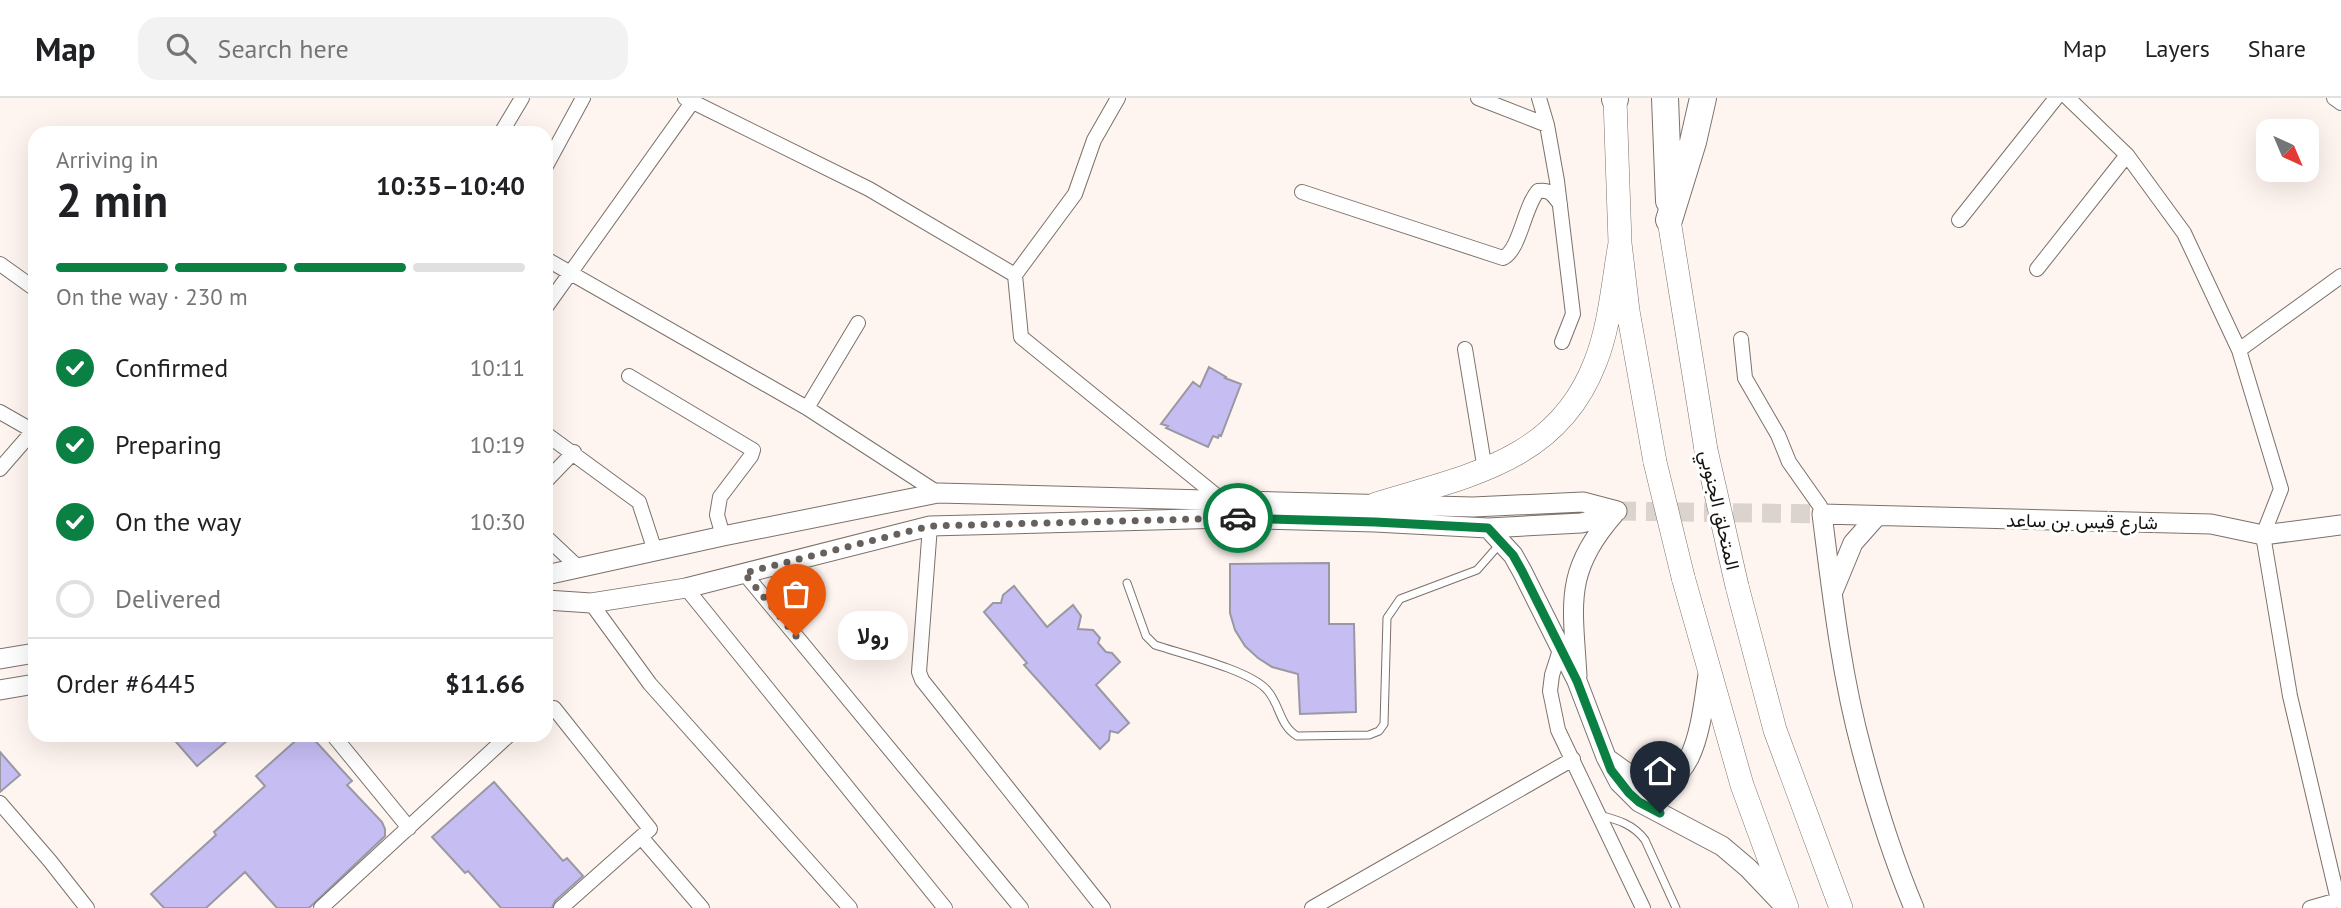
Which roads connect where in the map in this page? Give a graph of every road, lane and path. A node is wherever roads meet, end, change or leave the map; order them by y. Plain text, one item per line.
1 (522, 98) edge
2 (583, 98) edge
3 (1118, 98) edge
4 (1478, 98) edge
5 (1539, 98) edge
6 (1615, 98) edge
7 (1665, 98) edge
8 (1703, 98) edge
9 (2056, 98) edge
10 (2068, 98) edge
11 (2334, 98) edge
12 (689, 100) edge
13 (2341, 103) edge
14 (1547, 125) junction
15 (505, 126) edge
16 (553, 153) edge
17 (2127, 155) junction
18 (1303, 191) dead end
19 (1560, 204) junction
20 (1670, 220) junction
21 (1959, 220) dead end
22 (1620, 243) junction
23 (553, 263) edge
24 (0, 264) edge
25 (2037, 269) dead end
26 (569, 272) junction
27 (1015, 275) junction
28 (2341, 276) edge
29 (28, 284) edge
30 (553, 296) edge
31 (858, 323) dead end
32 (1741, 339) dead end
33 (1562, 342) dead end
34 (1465, 349) dead end
35 (2239, 350) junction
36 (629, 376) dead end
37 (807, 408) junction
38 (0, 412) edge
39 (28, 428) edge
40 (28, 438) edge
41 (553, 438) edge
42 (574, 452) junction
43 (0, 469) edge
44 (1485, 470) junction
45 (553, 474) edge
46 (938, 493) junction
47 (1223, 500) junction
48 (1376, 504) junction
49 (868, 508) junction
50 (1617, 511) junction
51 (1822, 514) junction
52 (1877, 516) junction
53 (2341, 525) edge
54 (930, 526) junction
55 (1495, 535) junction
56 (2263, 535) junction
57 (723, 536) junction
58 (871, 541) junction
59 (553, 544) edge
60 (655, 551) junction
61 (580, 569) junction
62 (744, 573) junction
63 (553, 574) edge
64 (1127, 583) dead end
65 (686, 588) junction
66 (1833, 594) junction
67 (553, 600) edge
68 (591, 603) junction
69 (1560, 650) junction
70 (28, 654) edge
71 (0, 659) edge
72 (1709, 669) junction
73 (1577, 681) junction
74 (28, 685) edge
75 (0, 690) edge
76 (553, 708) edge
77 (338, 742) edge
78 (501, 742) edge
79 (1606, 757) junction
80 (1573, 759) junction
81 (0, 803) edge
82 (1599, 815) junction
83 (409, 828) junction
84 (640, 837) junction
85 (1814, 840) junction
86 (2340, 901) edge
87 (87, 908) edge
88 (321, 908) edge
89 (561, 908) edge
90 (702, 908) edge
91 (850, 908) edge
92 (944, 908) edge
93 (1021, 908) edge
94 (1103, 908) edge
95 (1312, 908) edge
96 (1643, 908) edge
97 (1676, 908) edge
98 (1786, 908) edge
99 (1842, 908) edge
100 (1849, 908) edge
101 (1914, 908) edge
102 (2310, 908) edge

1 - 15 street
2 - 16 street
3 - 27 street
4 - 14 street
5 - 14 street
6 - 22 highway
7 - 20 highway, المتحلق الجنوبي
8 - 20 highway
9 - 21 street
10 - 17 street
11 - 13 street
12 - 26 street
12 - 27 street
14 - 19 street
17 - 25 street
17 - 35 street
18 - 19 street
19 - 33 street
20 - 85 highway, المتحلق الجنوبي, bridge
22 - 44 highway
22 - 72 highway, bridge
23 - 26 street
24 - 29 street
26 - 30 street
26 - 37 street
27 - 47 street
28 - 35 street
31 - 37 street
32 - 51 street
34 - 44 street
35 - 56 street
36 - 57 street
37 - 46 street
38 - 39 street
40 - 43 street
41 - 42 street
42 - 45 street
42 - 60 street
44 - 48 highway
46 - 47 main road
46 - 49 main road
47 - 48 main road
48 - 50 main road
49 - 57 main road
49 - 58 main road
50 - 55 main road
50 - 73 main road
51 - 52 main road, شارع قيس بن ساعد
51 - 66 main road
52 - 56 main road, شارع قيس بن ساعد
52 - 66 main road
53 - 56 main road, شارع قيس بن ساعد
54 - 55 main road
54 - 58 main road
54 - 94 street
55 - 64 lane
55 - 69 main road
56 - 86 street
57 - 60 main road
58 - 62 main road
59 - 61 street
60 - 61 main road
61 - 63 main road
62 - 65 main road
62 - 93 street
65 - 68 main road
65 - 92 street
66 - 101 main road
67 - 68 main road
68 - 91 street
69 - 73 main road
69 - 80 street
70 - 71 main road
72 - 79 main road
72 - 98 highway
73 - 79 main road
74 - 75 main road
76 - 84 street
77 - 83 street
78 - 83 street
79 - 98 main road
80 - 82 street
80 - 95 street
81 - 87 street
82 - 96 street
82 - 97 lane
83 - 88 street
84 - 89 street
84 - 90 street
85 - 99 highway, المتحلق الجنوبي
85 - 100 highway
86 - 102 street

